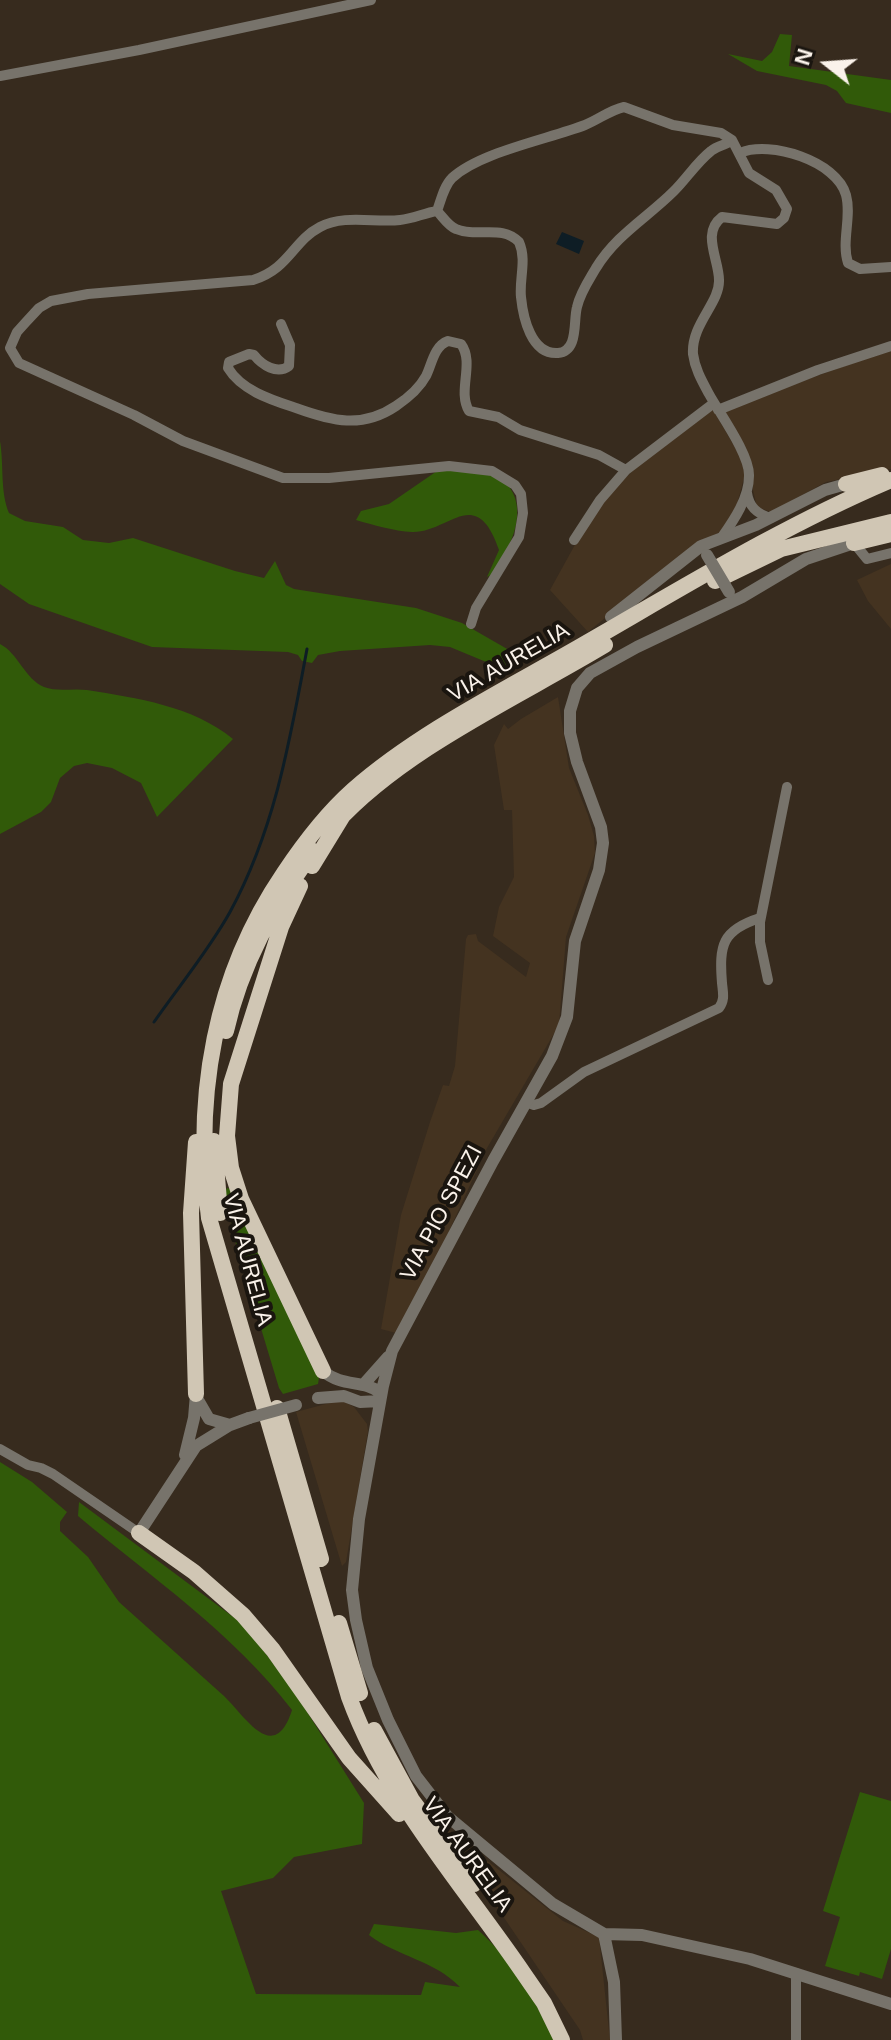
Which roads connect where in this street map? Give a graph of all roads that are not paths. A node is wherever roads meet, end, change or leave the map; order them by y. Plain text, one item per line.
1 (371, 0) edge
2 (0, 76) edge
3 (732, 140) junction
4 (740, 153) junction
5 (437, 211) junction
6 (891, 267) edge
7 (281, 324) dead end
8 (891, 346) edge
9 (716, 406) junction
10 (626, 470) junction
11 (891, 472) edge
12 (891, 480) edge
13 (846, 484) joint
14 (747, 490) junction
15 (771, 518) junction
16 (891, 522) edge
17 (891, 534) edge
18 (722, 537) junction
19 (574, 540) dead end
20 (854, 543) junction
21 (704, 551) junction
22 (891, 553) edge
23 (732, 596) junction
24 (611, 617) joint
25 (471, 624) dead end
26 (526, 678) junction
27 (787, 787) dead end
28 (343, 816) junction
29 (760, 918) junction
30 (768, 980) dead end
31 (206, 1085) junction
32 (526, 1102) junction
33 (392, 1351) junction
34 (323, 1371) junction
35 (358, 1384) junction
36 (196, 1394) junction
37 (381, 1397) junction
38 (318, 1398) junction
39 (360, 1402) junction
40 (230, 1425) junction
41 (375, 1427) junction
42 (0, 1449) edge
43 (181, 1466) junction
44 (139, 1533) junction
45 (439, 1855) junction
46 (604, 1934) junction
47 (796, 1973) junction
48 (891, 2004) edge
49 (562, 2040) edge
50 (575, 2040) edge
51 (616, 2040) edge
52 (796, 2040) edge

1 - 2 street
3 - 4 street
3 - 5 street
3 - 5 street
4 - 6 street
4 - 9 street
5 - 25 street
7 - 10 street
8 - 9 street
9 - 10 street
9 - 14 street
10 - 19 street
11 - 13 highway
12 - 26 highway, VIA AURELIA
13 - 15 street
14 - 15 street
14 - 18 street
15 - 18 street
16 - 28 highway, VIA AURELIA
17 - 20 highway
18 - 21 street
20 - 22 street
20 - 23 street
21 - 23 street, bridge
21 - 24 street
23 - 32 street, VIA PIO SPEZI
24 - 26 highway
26 - 31 highway, VIA AURELIA
27 - 29 street
28 - 34 highway
28 - 50 highway, VIA AURELIA
29 - 30 street
29 - 32 street
31 - 36 highway
31 - 45 highway, VIA AURELIA
32 - 33 street, VIA PIO SPEZI
33 - 35 street
33 - 37 street, VIA PIO SPEZI
34 - 35 street
34 - 38 street
35 - 37 street
35 - 38 street
36 - 40 street
36 - 43 street
37 - 39 street
37 - 41 street, VIA PIO SPEZI
38 - 39 street
38 - 40 street, bridge
39 - 41 street
40 - 43 street
41 - 46 street, VIA PIO SPEZI
42 - 44 street
43 - 44 street
44 - 45 highway
45 - 49 highway, VIA AURELIA
46 - 47 street
46 - 51 street
47 - 48 street
47 - 52 street

